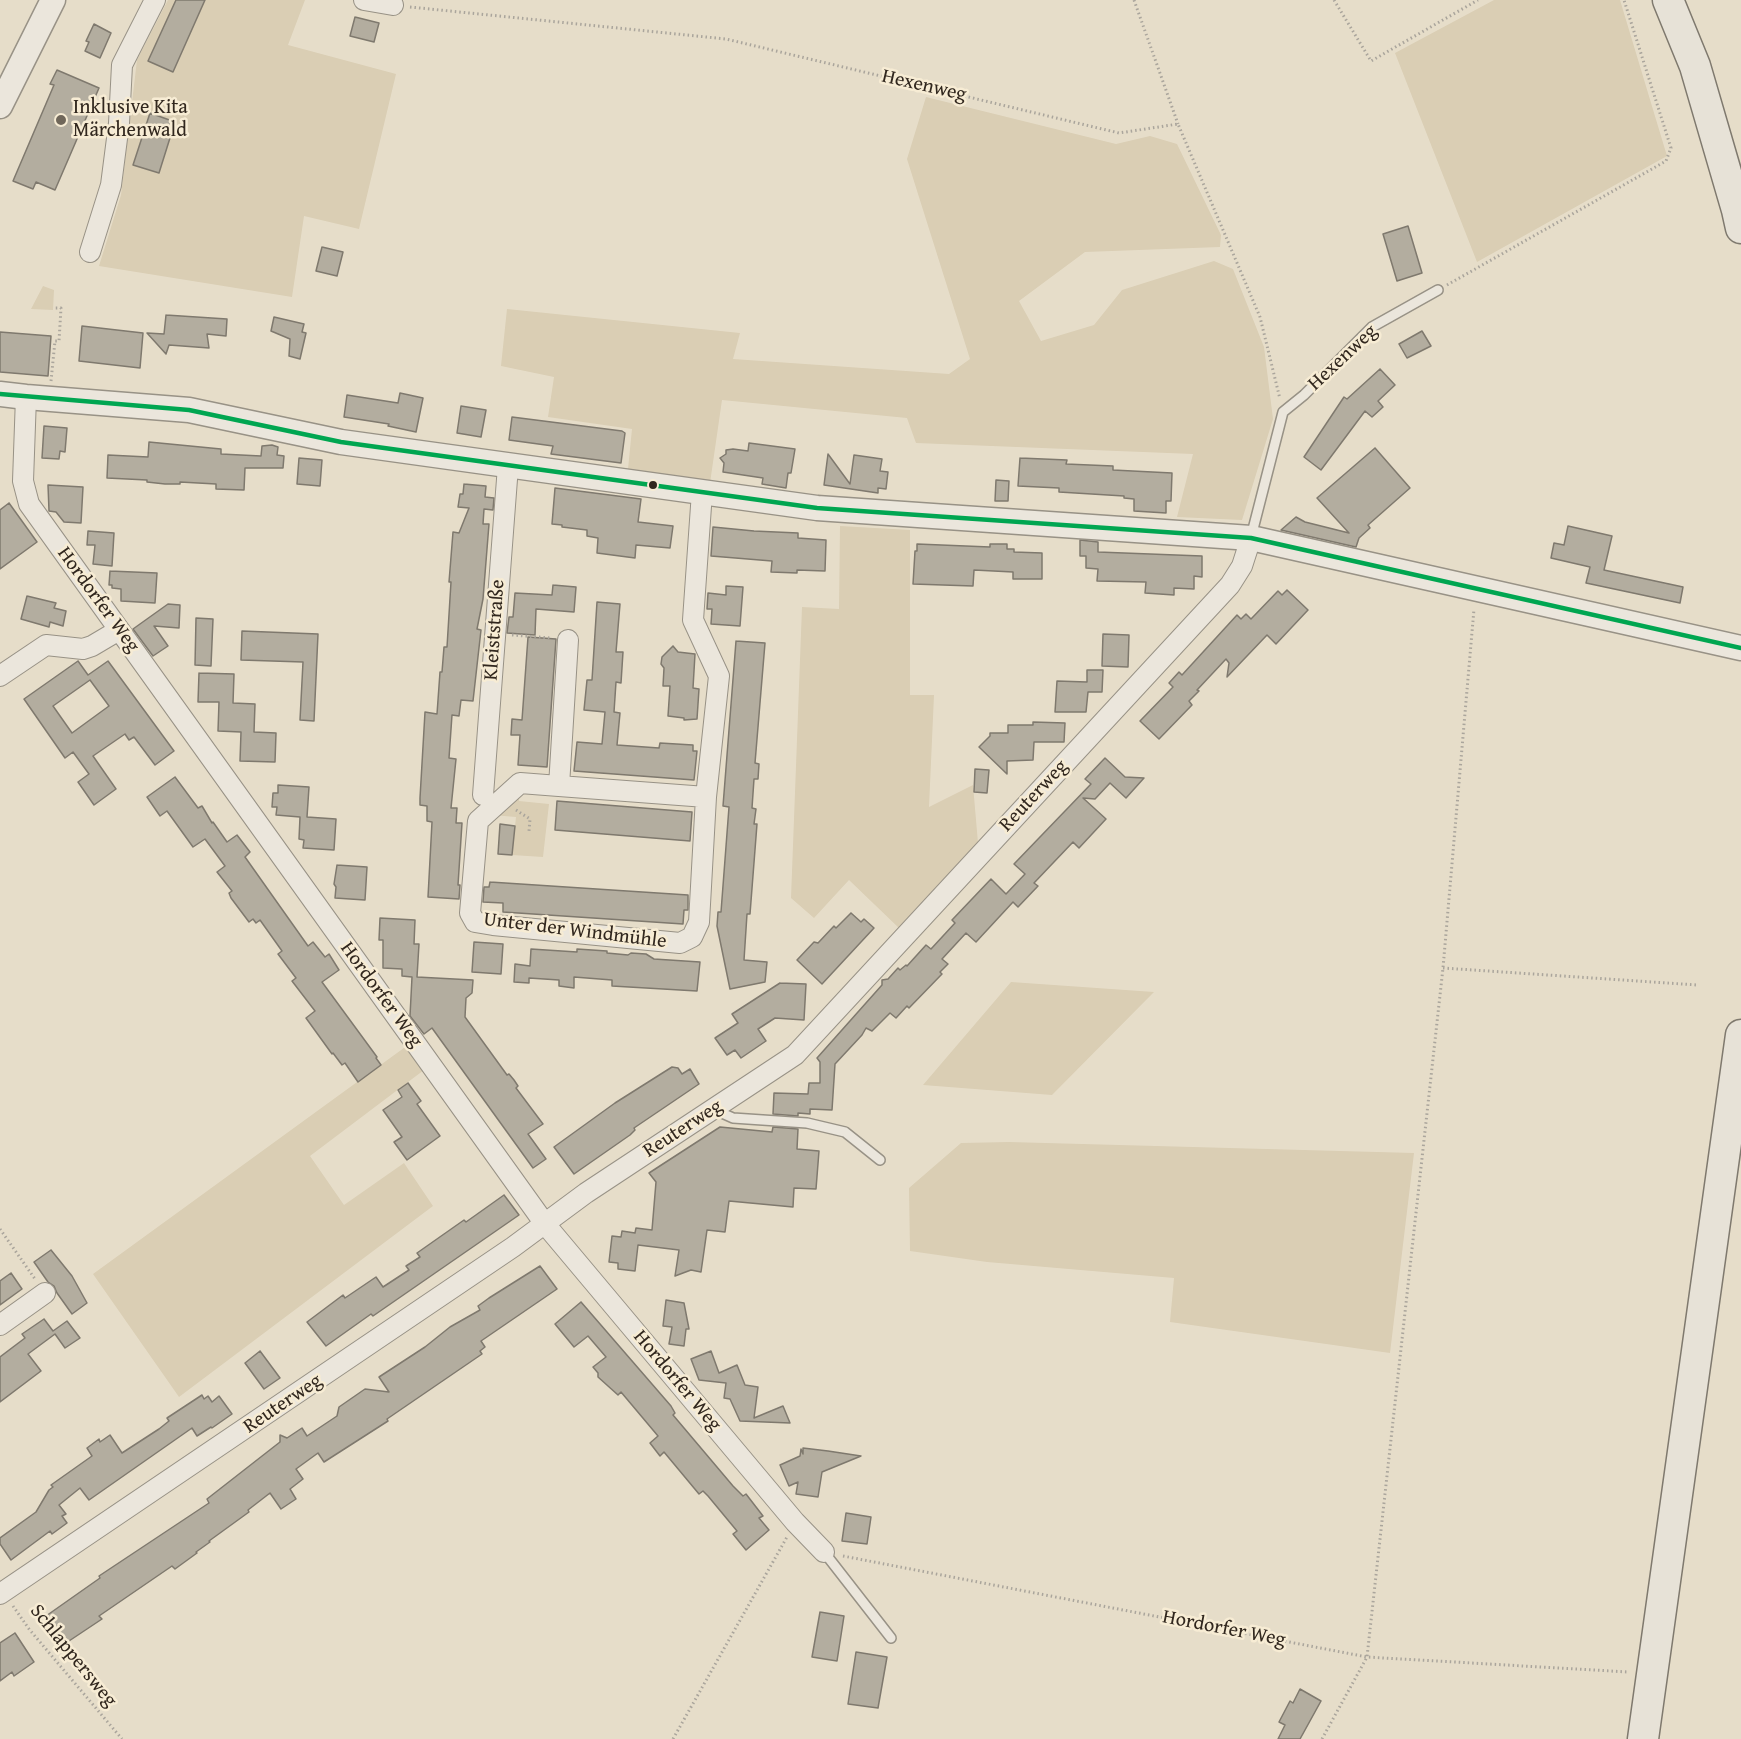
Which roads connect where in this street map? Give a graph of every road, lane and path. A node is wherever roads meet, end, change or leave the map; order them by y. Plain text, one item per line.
1 (53, 0) edge
2 (155, 0) edge
3 (364, 0) edge
4 (1134, 0) edge
5 (1334, 0) edge
6 (1478, 0) edge
7 (1623, 0) edge
8 (1668, 0) edge
9 (393, 5) joint
10 (0, 106) edge
11 (1178, 124) junction
12 (1741, 228) edge
13 (90, 252) dead end
14 (1438, 290) joint
15 (53, 308) dead end
16 (0, 394) edge
17 (26, 398) junction
18 (49, 399) junction
19 (1283, 412) junction
20 (508, 466) junction
21 (702, 492) junction
22 (1251, 538) junction
23 (1474, 609) dead end
24 (119, 630) junction
25 (568, 640) dead end
26 (1741, 648) edge
27 (0, 676) edge
28 (559, 786) junction
29 (483, 795) dead end
30 (706, 797) junction
31 (504, 798) junction
32 (529, 831) dead end
33 (1443, 968) junction
34 (1697, 985) dead end
35 (1741, 1035) edge
36 (713, 1109) junction
37 (880, 1160) dead end
38 (545, 1224) junction
39 (0, 1229) edge
40 (45, 1293) joint
41 (0, 1325) edge
42 (795, 1522) junction
43 (824, 1552) junction
44 (1, 1591) edge
45 (891, 1638) dead end
46 (1367, 1657) junction
47 (1628, 1672) dead end
48 (122, 1739) edge
49 (673, 1739) edge
50 (1322, 1739) edge
51 (1644, 1739) edge

1 - 10 street
2 - 13 street
3 - 9 street
4 - 11 path
5 - 6 path
7 - 14 path
8 - 12 main road
9 - 11 path, Hexenweg
11 - 19 path, Hexenweg
14 - 19 lane, Hexenweg
15 - 18 path
16 - 17 street
17 - 18 street
17 - 24 street, Hordorfer Weg
18 - 20 street
19 - 22 lane
20 - 21 street
20 - 29 street, Kleiststraße
21 - 22 street
21 - 30 street, Unter der Windmühle
22 - 26 street
22 - 36 street, Reuterweg
23 - 33 path
24 - 27 street
24 - 38 street, Hordorfer Weg
25 - 28 street
28 - 30 street, Unter der Windmühle
28 - 31 street, Unter der Windmühle
30 - 31 street, Unter der Windmühle
31 - 32 path
33 - 34 path
33 - 46 path
35 - 51 main road
36 - 37 lane
36 - 38 street, Reuterweg
38 - 42 street, Hordorfer Weg
38 - 44 street, Reuterweg
39 - 40 path
40 - 41 street
42 - 43 street, Hordorfer Weg
42 - 49 path
43 - 45 lane, Hordorfer Weg
43 - 46 path, Hordorfer Weg
44 - 48 path, Schlappersweg
46 - 47 path, Hordorfer Weg
46 - 50 path

